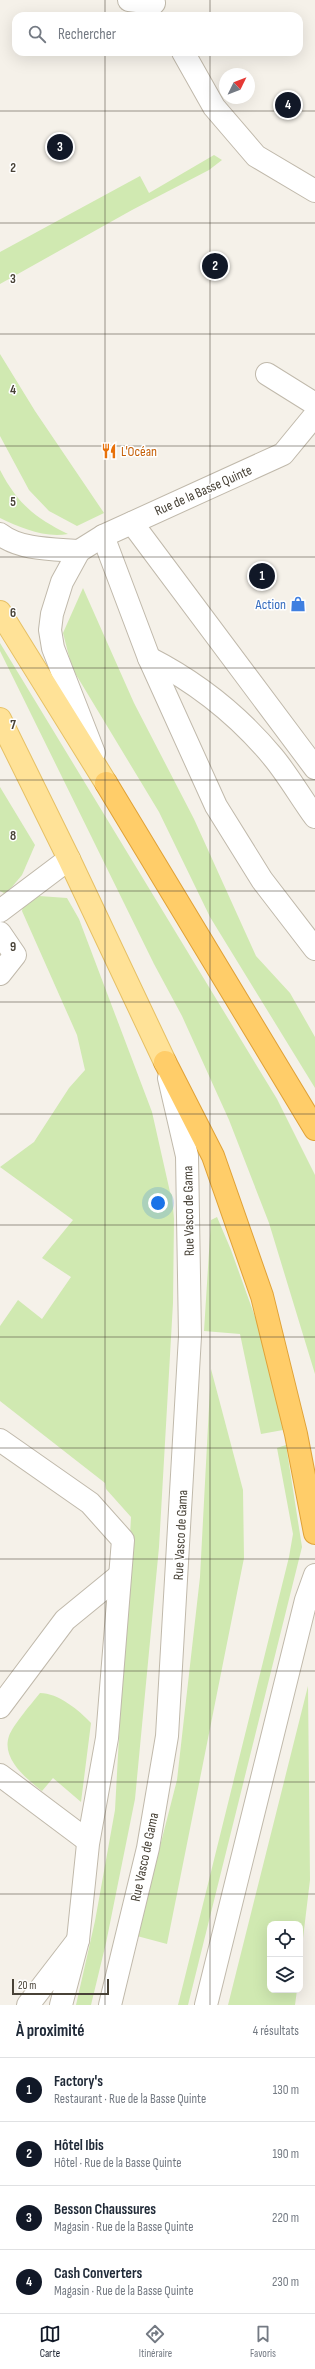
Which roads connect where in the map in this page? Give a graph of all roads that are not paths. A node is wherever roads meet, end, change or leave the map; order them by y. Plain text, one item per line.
1 (129, 0) edge
2 (157, 6) edge
3 (185, 56) edge
4 (315, 191) edge
5 (267, 374) dead end
6 (315, 404) edge
7 (315, 415) edge
8 (132, 523) junction
9 (0, 534) edge
10 (102, 536) junction
11 (79, 551) junction
12 (0, 612) edge
13 (149, 658) junction
14 (0, 719) edge
15 (315, 768) edge
16 (106, 783) junction
17 (315, 817) edge
18 (69, 859) junction
19 (0, 911) edge
20 (0, 933) edge
21 (315, 949) edge
22 (0, 974) edge
23 (165, 1062) junction
24 (315, 1129) edge
25 (0, 1440) edge
26 (315, 1533) edge
27 (315, 1575) edge
28 (120, 1576) junction
29 (0, 1707) edge
30 (0, 1775) edge
31 (88, 1842) junction
32 (78, 1940) junction
33 (28, 2005) edge
34 (61, 2005) edge
35 (110, 2005) edge
36 (206, 2005) edge

1 - 2 street
3 - 4 street
5 - 6 street
7 - 8 street, Rue de la Basse Quinte
8 - 10 street, Rue de la Basse Quinte
8 - 15 street
9 - 11 street
10 - 11 street, Rue de la Basse Quinte
10 - 13 street
11 - 16 street
12 - 16 main road
13 - 17 street
13 - 21 street
14 - 18 main road
16 - 24 highway
18 - 19 street
18 - 23 main road
20 - 22 street
23 - 26 highway
23 - 35 street, Rue Vasco de Gama
25 - 28 street
27 - 36 street
28 - 29 street
28 - 31 street
30 - 31 street
31 - 32 street
32 - 33 street
32 - 34 street

